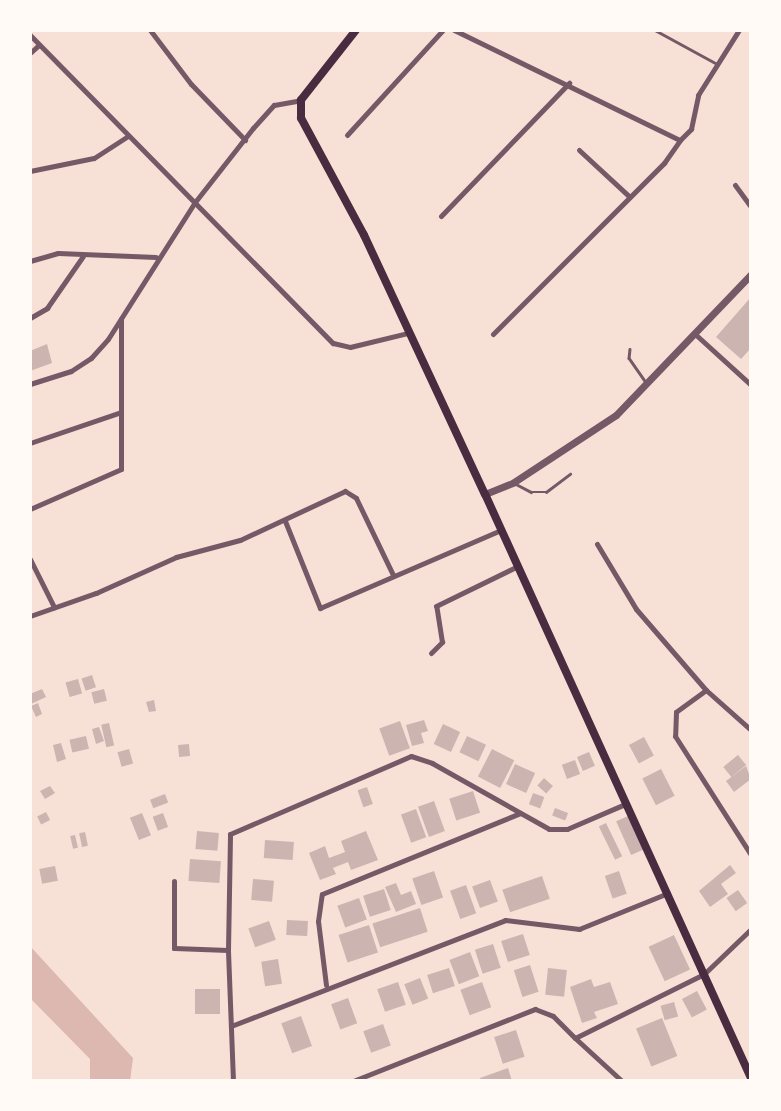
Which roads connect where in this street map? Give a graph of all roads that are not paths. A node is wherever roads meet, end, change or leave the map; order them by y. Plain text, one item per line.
1 (150, 30) edge
2 (356, 30) edge
3 (443, 30) edge
4 (454, 30) edge
5 (655, 30) edge
6 (738, 30) edge
7 (30, 35) edge
8 (39, 45) junction
9 (30, 53) edge
10 (717, 64) junction
11 (569, 83) junction
12 (301, 100) junction
13 (347, 135) dead end
14 (128, 136) junction
15 (245, 140) junction
16 (680, 140) junction
17 (579, 150) dead end
18 (30, 171) edge
19 (735, 185) dead end
20 (630, 197) junction
21 (195, 202) junction
22 (751, 207) edge
23 (441, 216) dead end
24 (83, 256) junction
25 (156, 257) junction
26 (30, 261) edge
27 (751, 274) edge
28 (30, 318) edge
29 (121, 319) junction
30 (408, 333) junction
31 (493, 334) dead end
32 (695, 334) junction
33 (630, 349) dead end
34 (30, 384) edge
35 (648, 384) junction
36 (751, 385) edge
37 (121, 412) junction
38 (30, 443) edge
39 (570, 474) dead end
40 (514, 482) junction
41 (485, 494) junction
42 (30, 509) edge
43 (285, 521) junction
44 (501, 530) junction
45 (597, 544) dead end
46 (30, 559) edge
47 (518, 566) junction
48 (393, 575) junction
49 (54, 607) junction
50 (30, 616) edge
51 (431, 653) dead end
52 (706, 690) junction
53 (751, 730) edge
54 (625, 804) junction
55 (520, 813) junction
56 (751, 855) edge
57 (174, 881) dead end
58 (668, 893) junction
59 (749, 931) edge
60 (751, 942) edge
61 (228, 950) junction
62 (704, 974) junction
63 (326, 985) junction
64 (231, 1026) junction
65 (575, 1038) junction
66 (751, 1078) edge
67 (233, 1081) edge
68 (352, 1081) edge
69 (622, 1081) edge

1 - 15 street
2 - 12 main road
3 - 13 street
4 - 11 street
5 - 10 lane
6 - 10 street
7 - 8 street
8 - 9 street
8 - 14 street
10 - 16 street
11 - 16 street
11 - 23 street
12 - 15 street
12 - 30 main road
14 - 18 street
14 - 21 street
15 - 21 street
16 - 20 street
17 - 20 street
19 - 22 street
20 - 31 street
21 - 25 street
21 - 30 street
24 - 25 street
24 - 26 street
24 - 28 street
25 - 29 street
27 - 32 street
29 - 34 street
29 - 37 street
30 - 41 main road
32 - 35 street
32 - 36 street
33 - 35 lane
35 - 40 street
37 - 38 street
37 - 42 street
39 - 40 lane
40 - 41 street
41 - 44 main road
43 - 48 street
43 - 48 street
43 - 49 street
44 - 47 main road
44 - 48 street
45 - 52 street
46 - 49 street
47 - 51 street
47 - 54 main road
49 - 50 street
52 - 53 street
52 - 56 street
54 - 55 street
54 - 58 main road
55 - 61 street
55 - 63 street
57 - 61 street
58 - 62 main road
58 - 63 street
59 - 60 street
59 - 62 street
61 - 64 street
62 - 65 street
62 - 66 main road
63 - 64 street
64 - 67 street
65 - 68 street
65 - 69 street

